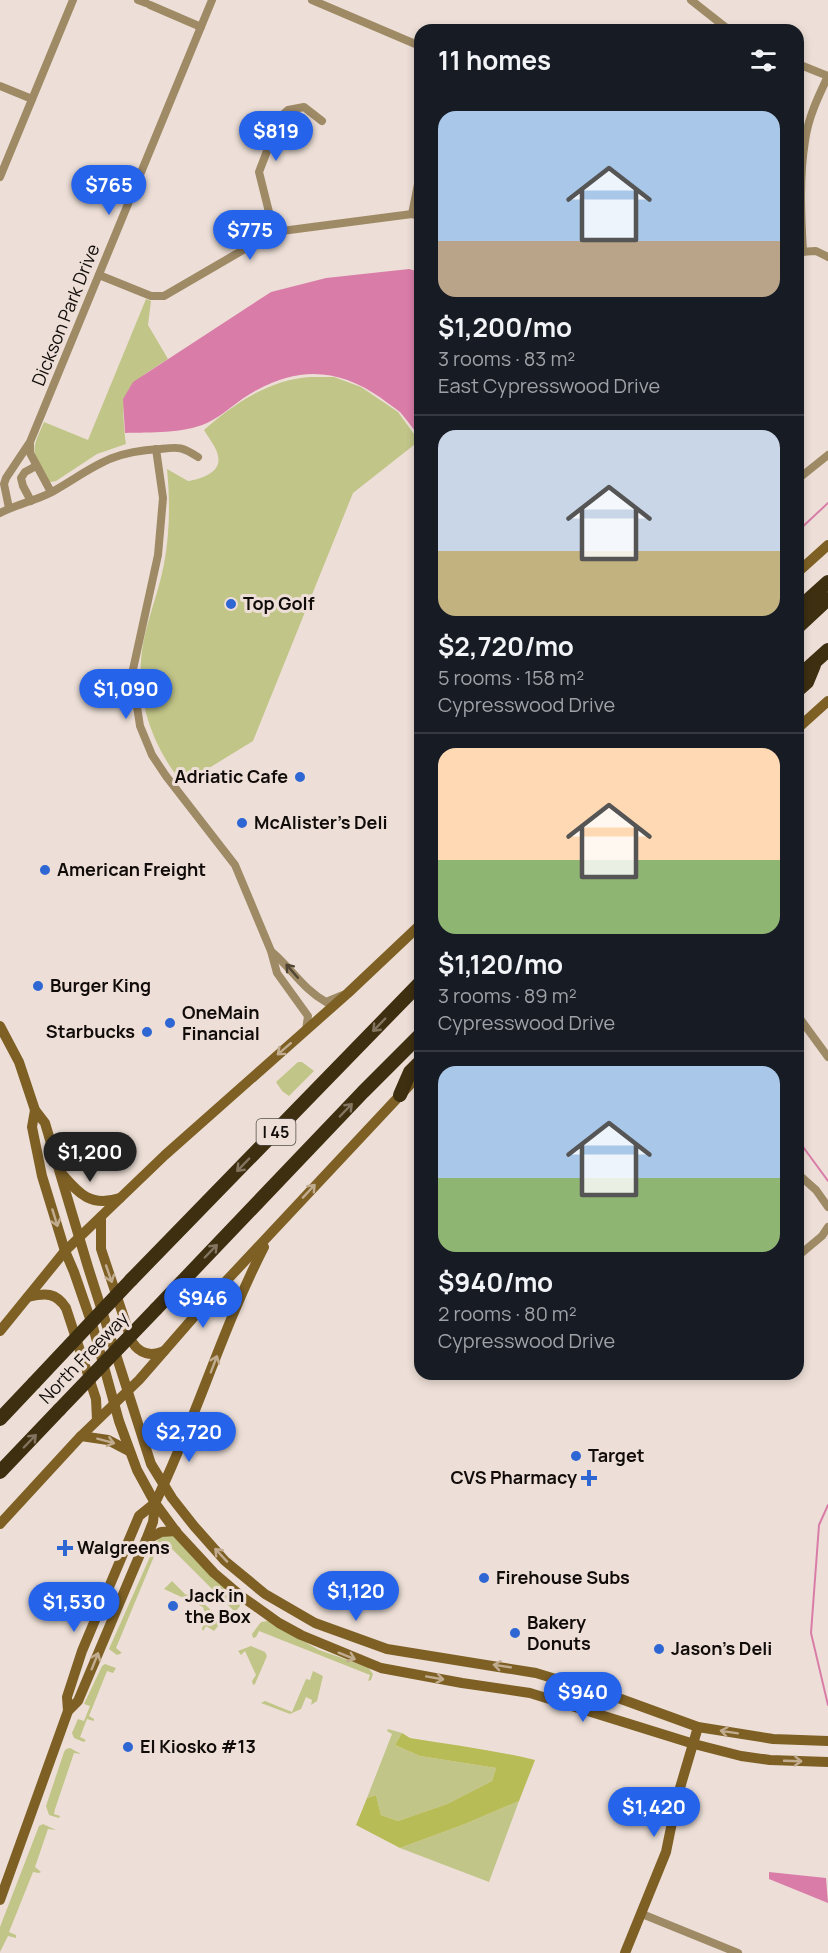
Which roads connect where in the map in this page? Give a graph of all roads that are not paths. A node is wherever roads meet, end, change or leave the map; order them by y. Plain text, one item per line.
1 (73, 0) edge
2 (212, 0) edge
3 (312, 0) edge
4 (691, 0) edge
5 (145, 3) edge
6 (721, 24) edge
7 (201, 27) junction
8 (414, 43) edge
9 (804, 66) edge
10 (828, 76) edge
11 (0, 86) edge
12 (32, 99) junction
13 (322, 121) dead end
14 (804, 160) edge
15 (0, 177) edge
16 (414, 215) edge
17 (274, 232) junction
18 (804, 252) edge
19 (828, 257) edge
20 (99, 275) junction
21 (30, 442) junction
22 (156, 449) junction
23 (828, 455) edge
24 (198, 457) dead end
25 (36, 466) junction
26 (804, 474) edge
27 (51, 492) junction
28 (31, 501) junction
29 (9, 508) junction
30 (0, 513) edge
31 (828, 545) edge
32 (804, 567) edge
33 (828, 582) edge
34 (828, 599) edge
35 (804, 604) edge
36 (804, 621) edge
37 (828, 650) edge
38 (815, 662) junction
39 (804, 672) edge
40 (804, 685) edge
41 (828, 701) edge
42 (804, 723) edge
43 (414, 931) edge
44 (271, 951) junction
45 (414, 989) edge
46 (348, 993) junction
47 (804, 1025) edge
48 (0, 1026) edge
49 (306, 1030) junction
50 (414, 1041) edge
51 (828, 1057) edge
52 (414, 1068) edge
53 (414, 1080) edge
54 (400, 1095) junction
55 (35, 1110) junction
56 (60, 1173) junction
57 (804, 1179) edge
58 (120, 1198) junction
59 (828, 1207) edge
60 (101, 1217) junction
61 (828, 1227) edge
62 (270, 1234) junction
63 (80, 1238) junction
64 (65, 1251) junction
65 (804, 1251) edge
66 (28, 1297) junction
67 (0, 1331) edge
68 (165, 1350) junction
69 (127, 1392) junction
70 (115, 1403) junction
71 (0, 1419) edge
72 (97, 1420) junction
73 (81, 1436) junction
74 (129, 1451) junction
75 (0, 1472) edge
76 (164, 1485) junction
77 (155, 1503) junction
78 (0, 1524) edge
79 (176, 1531) junction
80 (146, 1540) junction
81 (387, 1649) junction
82 (381, 1668) junction
83 (536, 1673) junction
84 (530, 1693) junction
85 (68, 1711) junction
86 (698, 1727) junction
87 (773, 1739) junction
88 (824, 1741) edge
89 (694, 1744) junction
90 (770, 1760) junction
91 (828, 1762) edge
92 (0, 1900) edge
93 (642, 1914) junction
94 (625, 1953) edge
95 (738, 1953) edge

1 - 12 street
2 - 7 street, Dickson Park Drive
3 - 8 street
4 - 6 street
5 - 7 street
7 - 20 street, Dickson Park Drive
9 - 10 street
10 - 14 street
11 - 12 street
12 - 15 street
13 - 17 street
16 - 17 street
17 - 20 street
18 - 19 street
20 - 21 street, Dickson Park Drive
21 - 25 street
21 - 29 street, Dickson Park Drive
22 - 24 street
22 - 27 street
22 - 44 street
23 - 26 street
25 - 27 street
25 - 28 street
27 - 28 street
28 - 29 street
29 - 30 street
31 - 32 main road
33 - 35 highway
34 - 36 highway
37 - 38 highway
38 - 39 highway
38 - 40 highway
41 - 42 main road
43 - 46 main road
46 -> 44 street
44 - 49 street
45 -> 71 highway, North Freeway / I 45, bridge
46 - 49 main road
47 - 51 street
48 - 55 main road
49 -> 58 main road
75 -> 50 highway, North Freeway / I 45, bridge
52 - 54 highway
53 - 54 main road
62 -> 54 main road
55 - 56 main road
55 -> 64 main road
56 - 58 main road
56 - 63 main road
57 - 59 street
58 - 60 main road
60 - 63 main road
60 -> 68 main road
61 - 65 street
62 - 68 main road
76 -> 62 main road
63 - 64 main road
63 - 69 main road
64 - 66 main road
64 - 70 main road
66 - 67 main road
66 - 72 main road
68 - 69 main road
69 - 70 main road
69 - 76 main road
70 - 72 main road
70 - 74 main road
72 - 73 main road
73 -> 74 main road
73 - 78 main road
74 - 77 main road
76 - 77 main road
81 -> 76 main road
77 - 79 main road
77 - 80 main road
77 - 85 main road
79 - 80 main road
79 -> 82 main road
85 -> 80 main road
81 - 82 main road
83 -> 81 main road
82 -> 84 main road
83 - 84 main road
83 - 86 main road
84 - 89 main road
85 - 92 main road
87 -> 86 main road
86 - 89 main road
87 - 88 main road
87 - 90 main road
89 - 90 main road
89 - 93 main road
90 -> 91 main road
93 - 94 main road
93 - 95 street

